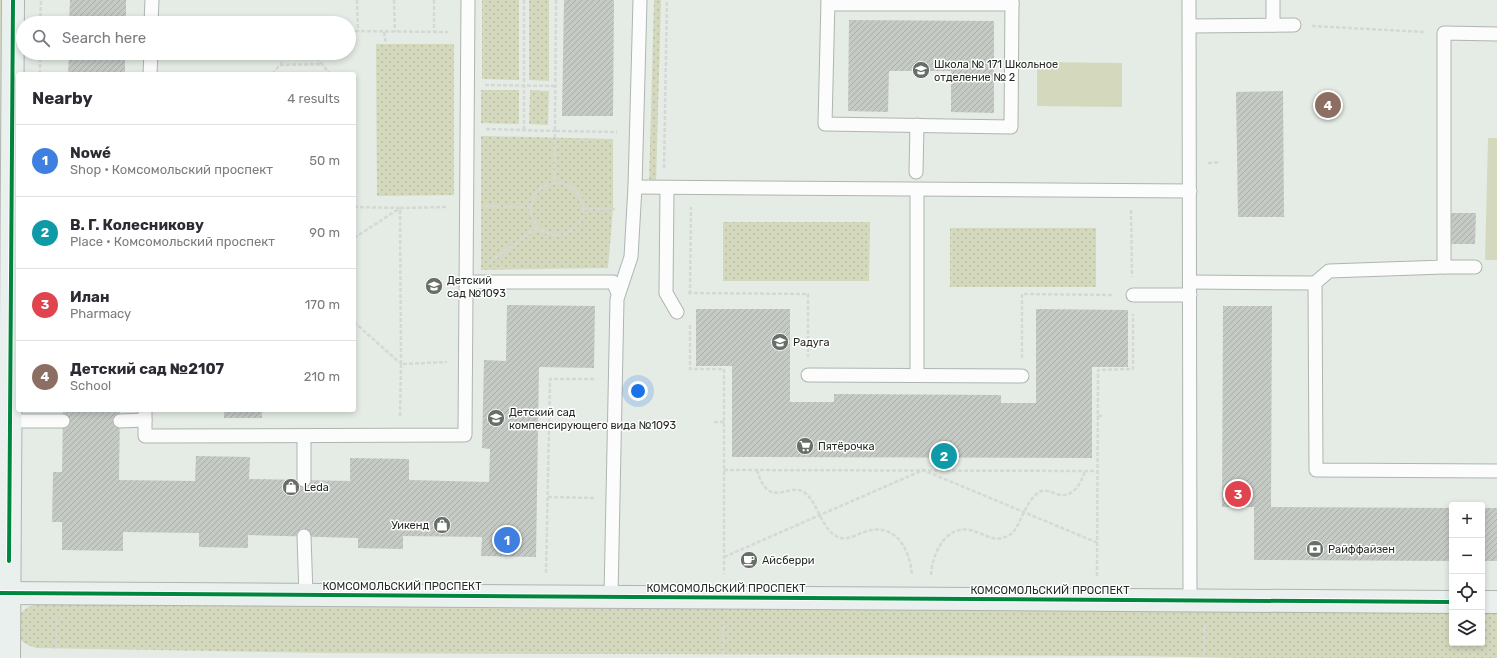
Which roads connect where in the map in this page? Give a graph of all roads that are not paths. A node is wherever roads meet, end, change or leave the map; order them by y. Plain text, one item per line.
1 (13, 0) edge
2 (152, 0) edge
3 (468, 0) edge
4 (640, 0) edge
5 (1189, 0) edge
6 (1273, 0) edge
7 (828, 2) edge
8 (1012, 2) edge
9 (151, 16) edge
10 (1272, 25) junction
11 (1294, 25) road end
12 (1190, 26) junction
13 (1497, 34) edge
14 (151, 60) edge
15 (150, 72) edge
16 (917, 125) junction
17 (916, 172) dead end
18 (635, 187) junction
19 (665, 188) junction
20 (917, 190) junction
21 (1190, 192) junction
22 (1444, 267) junction
23 (1476, 267) dead end
24 (466, 282) junction
25 (1315, 283) junction
26 (1190, 288) junction
27 (618, 293) junction
28 (1133, 295) road end
29 (677, 312) dead end
30 (808, 375) road end
31 (917, 375) junction
32 (1022, 376) road end
33 (145, 415) edge
34 (120, 420) dead end
35 (10, 421) junction
36 (63, 421) dead end
37 (304, 436) junction
38 (1497, 471) edge
39 (304, 480) dead end
40 (304, 536) dead end
41 (5, 593) edge
42 (306, 595) junction
43 (612, 596) junction
44 (1190, 600) junction
45 (1449, 602) edge
46 (1485, 602) edge
47 (1497, 602) edge
48 (9, 658) edge

1 - 35 street
2 - 9 lane
3 - 24 lane
4 - 18 lane
5 - 12 lane
6 - 10 lane
7 - 8 lane
7 - 16 lane
8 - 16 lane
10 - 11 lane
10 - 12 lane
12 - 21 lane
13 - 22 lane
14 - 15 lane
16 - 17 lane
18 - 19 lane
18 - 27 lane
19 - 20 lane
19 - 29 lane
20 - 21 lane
20 - 31 lane
21 - 26 lane
22 - 23 lane
22 - 25 lane
24 - 27 lane
24 - 37 lane
25 - 26 lane
25 - 38 lane
26 - 28 lane
26 - 44 lane
27 - 43 lane
30 - 31 lane
31 - 32 lane
33 - 34 lane
33 - 37 lane
35 - 36 lane
35 - 41 street
37 - 39 lane
40 - 42 lane
41 - 42 street, КОМСОМОЛЬСКИЙ ПРОСПЕКТ
41 - 48 street
42 - 43 street, КОМСОМОЛЬСКИЙ ПРОСПЕКТ
43 - 44 street, КОМСОМОЛЬСКИЙ ПРОСПЕКТ
44 - 45 street, КОМСОМОЛЬСКИЙ ПРОСПЕКТ
46 - 47 street

